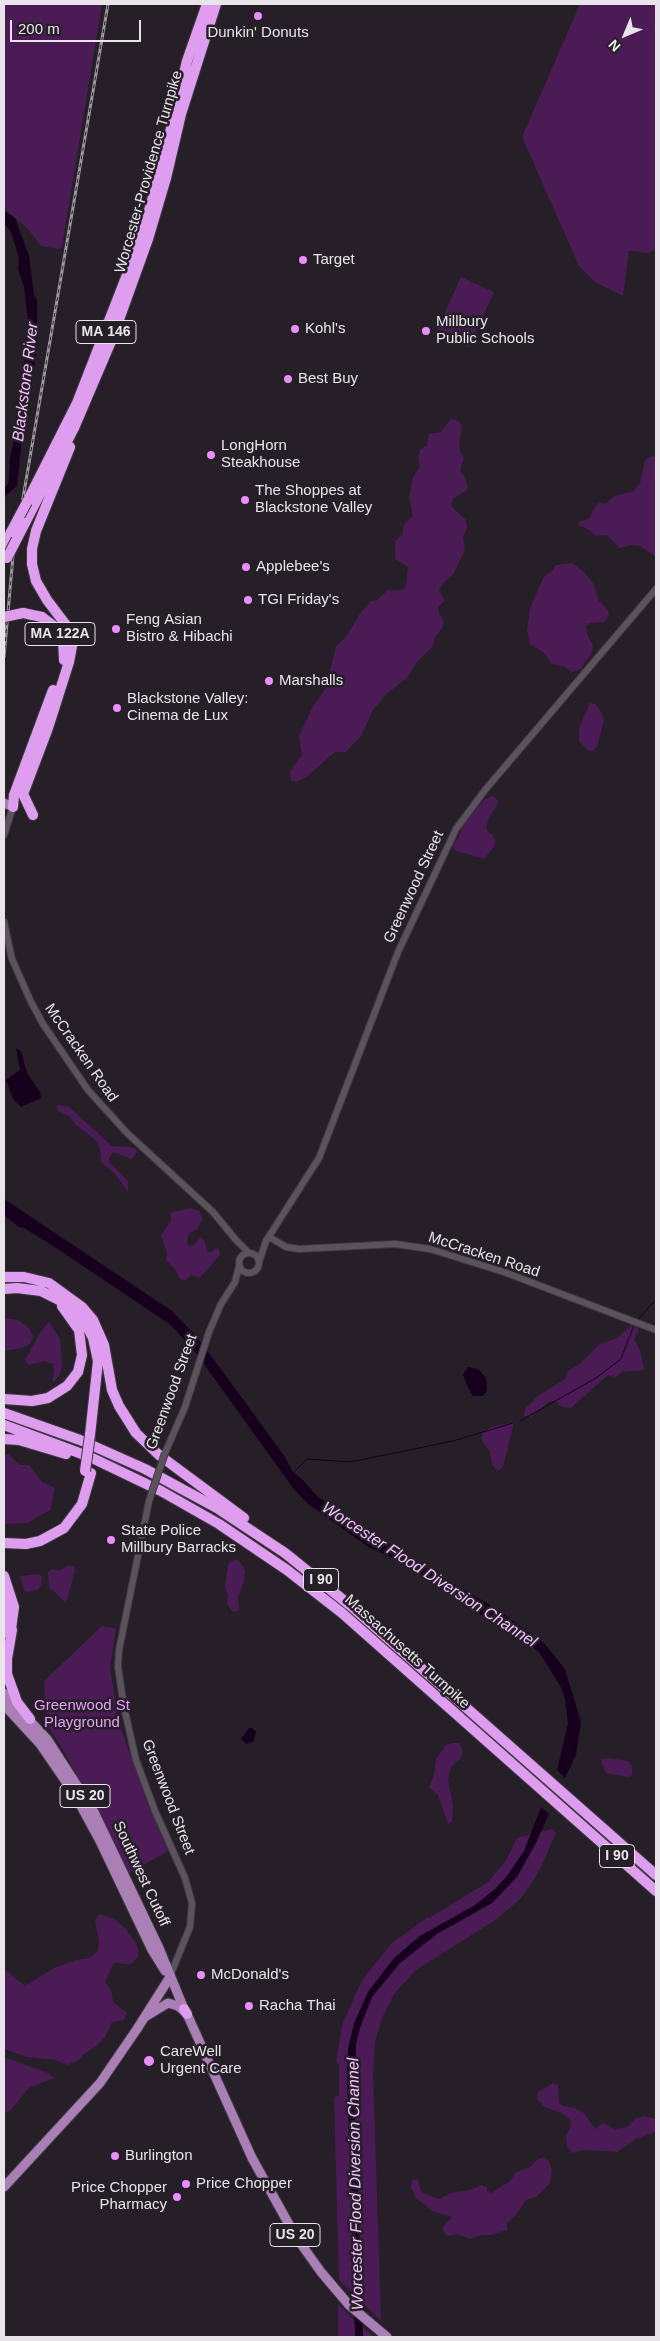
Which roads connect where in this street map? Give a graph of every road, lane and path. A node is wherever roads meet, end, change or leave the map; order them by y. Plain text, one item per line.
1 (207, 4) edge
2 (216, 4) edge
3 (96, 378) junction
4 (11, 532) junction
5 (4, 542) edge
6 (4, 547) edge
7 (5, 561) edge
8 (656, 588) edge
9 (4, 617) edge
10 (23, 794) junction
11 (9, 805) edge
12 (33, 815) dead end
13 (4, 835) edge
14 (4, 922) edge
15 (268, 1239) junction
16 (236, 1240) junction
17 (250, 1253) junction
18 (240, 1262) junction
19 (259, 1262) junction
20 (248, 1273) junction
21 (4, 1277) edge
22 (235, 1282) junction
23 (4, 1288) edge
24 (48, 1294) junction
25 (656, 1330) edge
26 (99, 1335) junction
27 (4, 1399) edge
28 (4, 1413) edge
29 (4, 1424) edge
30 (92, 1436) junction
31 (4, 1439) edge
32 (88, 1472) junction
33 (150, 1485) junction
34 (4, 1538) edge
35 (4, 1543) edge
36 (314, 1575) junction
37 (4, 1576) edge
38 (4, 1595) edge
39 (8, 1631) edge
40 (4, 1648) edge
41 (4, 1693) edge
42 (4, 1705) edge
43 (30, 1719) junction
44 (656, 1875) edge
45 (656, 1890) edge
46 (170, 1977) junction
47 (185, 2011) junction
48 (145, 2017) junction
49 (4, 2187) edge
50 (384, 2335) edge

1 - 4 highway, Worcester-Providence Turnpike / MA 146, bridge
2 - 3 highway, Worcester-Providence Turnpike / MA 146
3 - 7 highway, Worcester-Providence Turnpike / MA 146, bridge
3 - 10 highway
4 - 5 highway
4 - 6 highway, Worcester-Providence Turnpike / MA 146
8 - 15 street, Greenwood Street
9 - 11 highway, MA 122A, bridge
10 - 11 highway
10 - 12 highway
11 - 13 street
14 - 16 street, McCracken Road
15 - 17 street, Greenwood Street
15 - 19 street, Greenwood Street
15 - 25 street, McCracken Road
16 - 17 street, McCracken Road
16 - 18 street, McCracken Road
17 - 18 street
17 - 19 street
18 - 20 street
18 - 22 street, Greenwood Street
19 - 20 street
20 - 22 street, Greenwood Street
21 - 26 highway
22 - 46 street, Greenwood Street, bridge
23 - 24 highway
24 - 27 highway
24 - 30 highway
26 - 30 highway
26 - 36 highway
28 - 36 highway, Massachusetts Turnpike / I 90
29 - 33 highway, Massachusetts Turnpike / I 90
30 - 32 highway
31 - 33 highway
32 - 34 highway
32 - 35 highway
33 - 45 highway, Massachusetts Turnpike / I 90
36 - 44 highway, Massachusetts Turnpike / I 90
37 - 39 highway
38 - 39 highway
39 - 40 highway
39 - 43 highway
41 - 43 main road, Southwest Cutoff / US 20
42 - 46 main road, Southwest Cutoff / US 20
43 - 46 main road, Southwest Cutoff / US 20
46 - 47 main road, Southwest Cutoff / US 20
46 - 48 main road, Greenwood Street
47 - 48 main road
47 - 50 main road, Southwest Cutoff / US 20
48 - 49 main road, Greenwood Street

